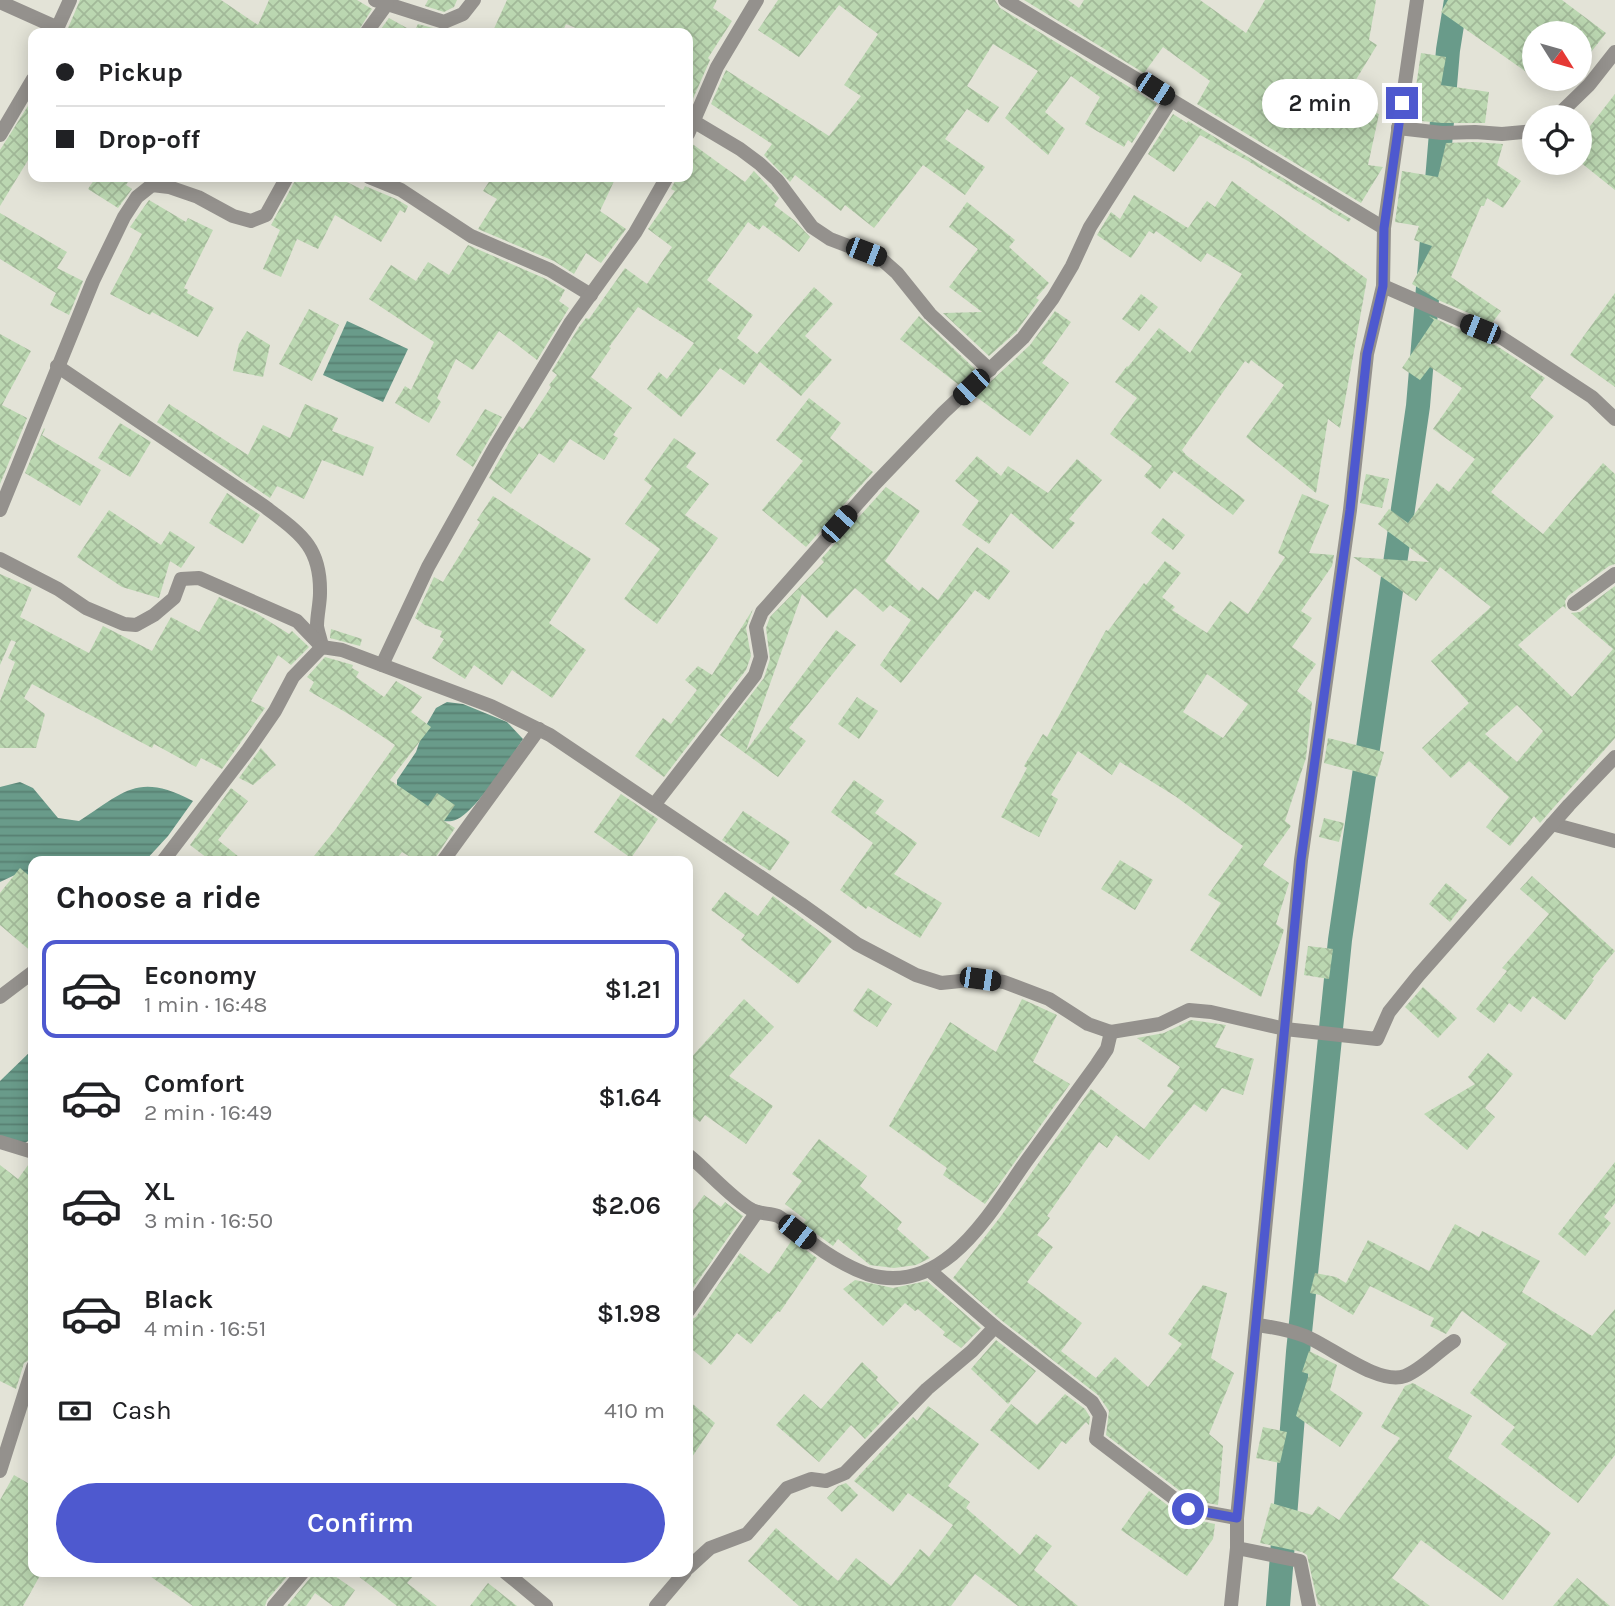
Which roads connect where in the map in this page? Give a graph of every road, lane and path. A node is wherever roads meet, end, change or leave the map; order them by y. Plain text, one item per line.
1 (70, 0) edge
2 (474, 0) edge
3 (757, 0) edge
4 (1005, 0) edge
5 (1417, 0) edge
6 (0, 2) edge
7 (381, 2) edge
8 (50, 28) edge
9 (57, 28) edge
10 (368, 28) edge
11 (1615, 52) edge
12 (28, 87) edge
13 (1171, 100) junction
14 (1568, 105) edge
15 (693, 120) edge
16 (693, 128) edge
17 (1398, 128) junction
18 (1522, 132) edge
19 (0, 135) edge
20 (284, 182) edge
21 (381, 182) edge
22 (664, 182) edge
23 (1384, 228) junction
24 (1383, 286) junction
25 (591, 295) junction
26 (57, 366) junction
27 (990, 370) junction
28 (1615, 419) edge
29 (0, 510) edge
30 (0, 559) edge
31 (1615, 574) edge
32 (1574, 604) dead end
33 (322, 647) junction
34 (383, 665) junction
35 (539, 729) junction
36 (1615, 757) edge
37 (654, 805) junction
38 (1552, 824) junction
39 (1615, 841) edge
40 (167, 856) edge
41 (447, 856) edge
42 (28, 976) edge
43 (0, 997) edge
44 (1285, 1029) junction
45 (1111, 1032) junction
46 (0, 1142) edge
47 (28, 1150) edge
48 (693, 1159) edge
49 (757, 1212) junction
50 (929, 1270) junction
51 (693, 1304) edge
52 (1257, 1325) junction
53 (995, 1327) junction
54 (1454, 1341) dead end
55 (28, 1383) edge
56 (0, 1471) edge
57 (1237, 1518) junction
58 (1237, 1548) junction
59 (693, 1564) edge
60 (299, 1577) edge
61 (511, 1577) edge
62 (680, 1577) edge
63 (274, 1606) edge
64 (547, 1606) edge
65 (656, 1606) edge
66 (1231, 1606) edge
67 (1309, 1606) edge

1 - 9 street
2 - 7 street
3 - 15 street
4 - 13 street
5 - 17 street
6 - 8 street
7 - 10 street
11 - 14 street
12 - 19 street
13 - 23 street
13 - 27 street
16 - 27 street
17 - 18 street
17 - 23 street
20 - 26 street
21 - 25 street
22 - 25 street
23 - 24 street
24 - 28 street
24 - 44 street
25 - 34 street
26 - 29 street
26 - 33 street
27 - 37 street
30 - 33 street
31 - 32 street
33 - 34 street
33 - 40 street
34 - 35 street
35 - 37 street
35 - 41 street
36 - 38 street
37 - 45 street
38 - 39 street
38 - 44 street
42 - 43 street
44 - 45 street
44 - 52 street
45 - 50 street
46 - 47 street
48 - 49 street
49 - 50 street
49 - 51 street
50 - 53 street
52 - 54 street
52 - 57 street
53 - 57 street
53 - 59 street
55 - 56 street
57 - 58 street
58 - 66 street
58 - 67 street
60 - 63 street
61 - 64 street
62 - 65 street

